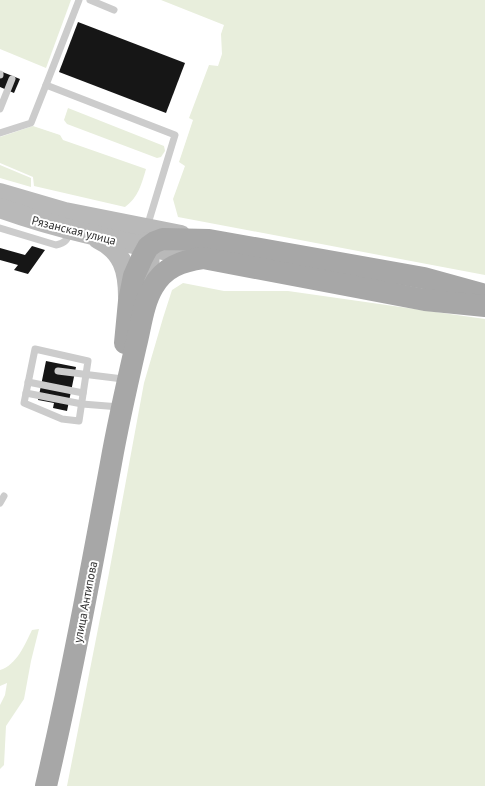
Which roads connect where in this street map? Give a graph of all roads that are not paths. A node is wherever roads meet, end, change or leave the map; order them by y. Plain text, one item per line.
1 (79, 0) edge
2 (90, 0) edge
3 (114, 10) dead end
4 (12, 79) dead end
5 (46, 85) junction
6 (0, 109) edge
7 (0, 133) edge
8 (0, 193) edge
9 (0, 208) edge
10 (67, 221) junction
11 (0, 228) edge
12 (141, 234) junction
13 (93, 236) junction
14 (206, 249) junction
15 (485, 295) edge
16 (137, 303) junction
17 (485, 306) edge
18 (58, 371) dead end
19 (86, 375) junction
20 (122, 379) junction
21 (28, 382) junction
22 (26, 393) junction
23 (83, 393) junction
24 (82, 404) junction
25 (120, 412) junction
26 (4, 496) dead end
27 (0, 504) edge
28 (46, 786) edge

1 - 5 lane
2 - 3 lane
4 - 6 lane
5 - 7 lane
5 - 12 lane
8 - 10 main road, Рязанская улица
9 - 10 main road, Рязанская улица
10 - 11 lane
10 - 12 main road, Рязанская улица
10 - 13 main road, Рязанская улица
12 - 13 main road, Рязанская улица
12 - 14 main road
12 - 16 main road, улица Антипова
13 - 16 main road
14 - 15 main road
14 - 16 main road, улица Антипова
14 - 17 main road
16 - 20 main road, улица Антипова
16 - 25 main road, улица Антипова
18 - 19 lane
19 - 20 lane
19 - 21 lane
19 - 23 lane
20 - 25 main road, улица Антипова
21 - 22 lane
21 - 23 lane
22 - 24 lane
22 - 24 lane
23 - 24 lane
24 - 25 lane
25 - 28 main road, улица Антипова
26 - 27 lane

